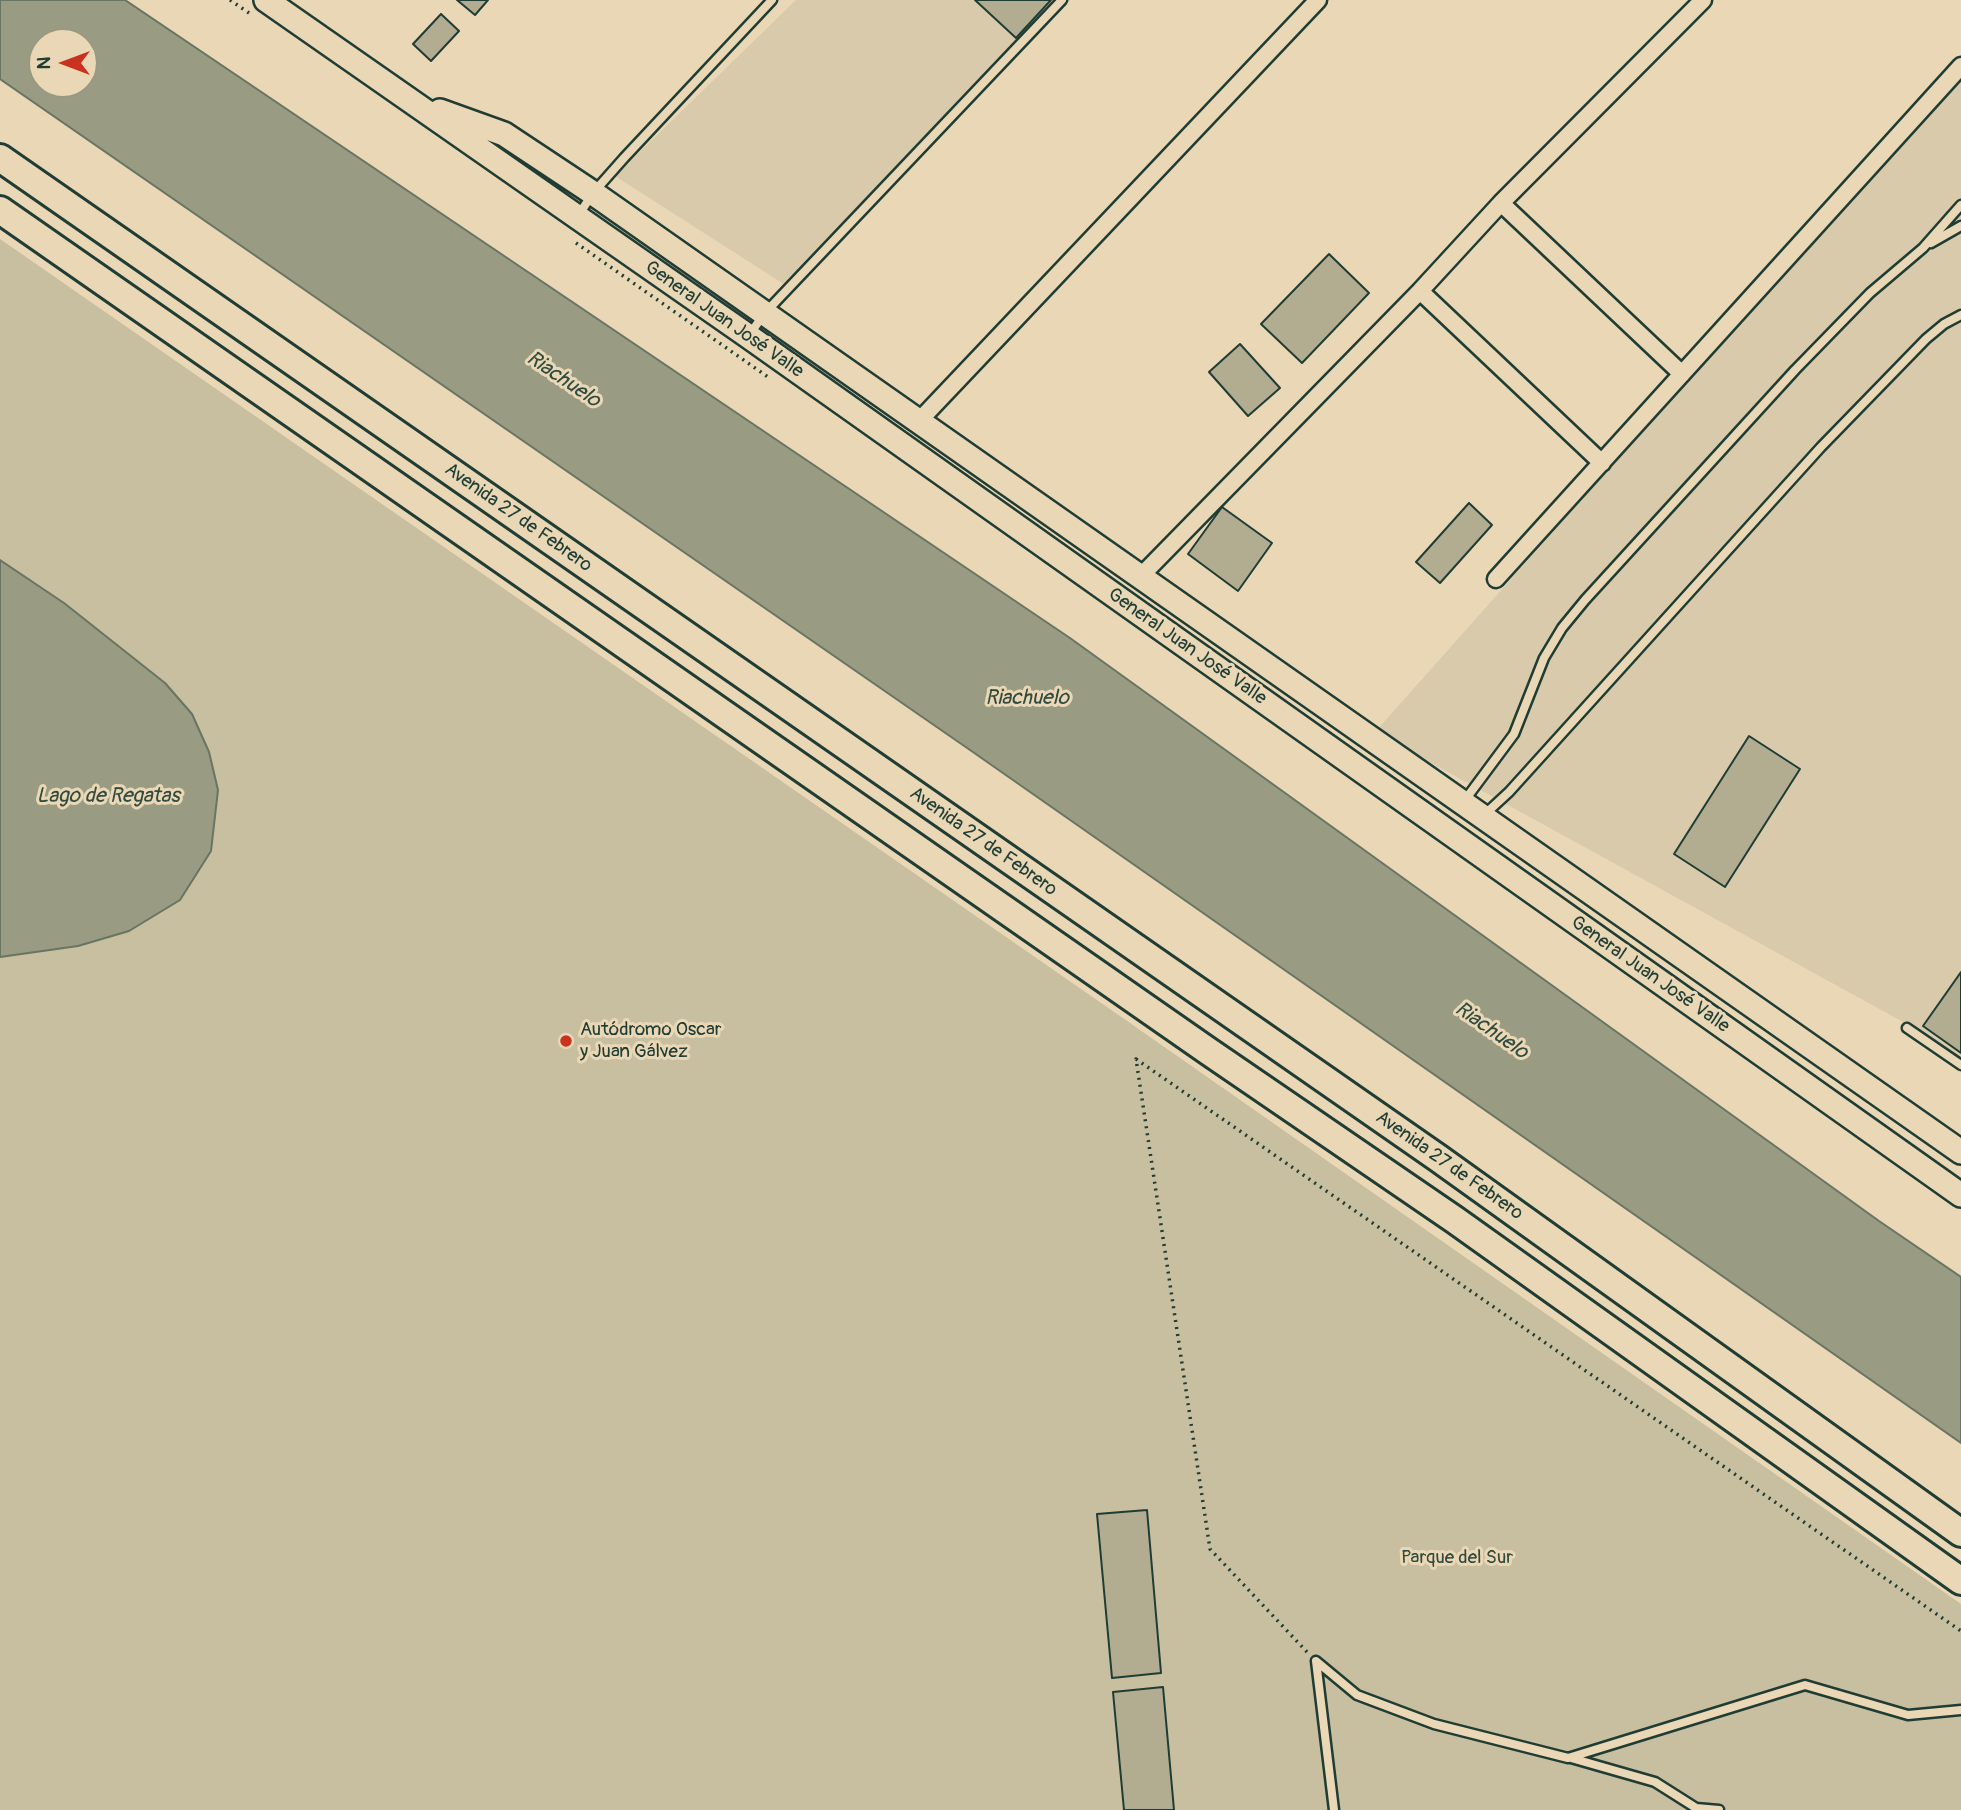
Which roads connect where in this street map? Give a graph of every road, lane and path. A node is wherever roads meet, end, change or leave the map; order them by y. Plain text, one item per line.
1 (266, 0) edge
2 (772, 0) edge
3 (1062, 0) edge
4 (1318, 0) edge
5 (1703, 0) edge
6 (1961, 66) edge
7 (412, 101) junction
8 (0, 158) edge
9 (593, 193) junction
10 (1501, 203) junction
11 (1961, 205) edge
12 (0, 210) edge
13 (578, 217) junction
14 (1961, 226) edge
15 (1923, 248) junction
16 (1420, 291) junction
17 (764, 314) junction
18 (1961, 315) edge
19 (748, 336) junction
20 (1682, 374) junction
21 (918, 422) junction
22 (1602, 463) junction
23 (1139, 578) junction
24 (1496, 579) dead end
25 (1463, 803) junction
26 (1482, 817) junction
27 (1907, 1028) dead end
28 (1961, 1066) edge
29 (1961, 1152) edge
30 (1961, 1195) edge
31 (1961, 1533) edge
32 (1961, 1581) edge
33 (1961, 1631) edge
34 (1316, 1661) junction
35 (1961, 1710) edge
36 (1568, 1758) junction
37 (1334, 1810) edge
38 (1719, 1810) edge

1 - 7 main road, General Juan José Valle
2 - 9 lane
3 - 17 lane
4 - 21 street
5 - 10 street
6 - 20 street
7 - 9 main road, General Juan José Valle
7 - 13 main road, General Juan José Valle
8 - 31 main road, Avenida 27 de Febrero
9 - 13 lane
9 - 17 main road, General Juan José Valle
10 - 16 street
10 - 20 street
11 - 15 lane
12 - 32 main road
13 - 19 main road, General Juan José Valle
14 - 15 lane
15 - 25 lane
16 - 22 street
16 - 23 street
17 - 19 lane
17 - 21 main road, General Juan José Valle
18 - 26 lane
19 - 30 main road, General Juan José Valle
20 - 22 street
21 - 23 main road, General Juan José Valle
22 - 24 street
23 - 25 main road, General Juan José Valle
25 - 26 main road, General Juan José Valle
26 - 29 main road, General Juan José Valle
27 - 28 lane
33 - 34 path
34 - 36 lane
34 - 37 lane
35 - 36 lane
36 - 38 lane

